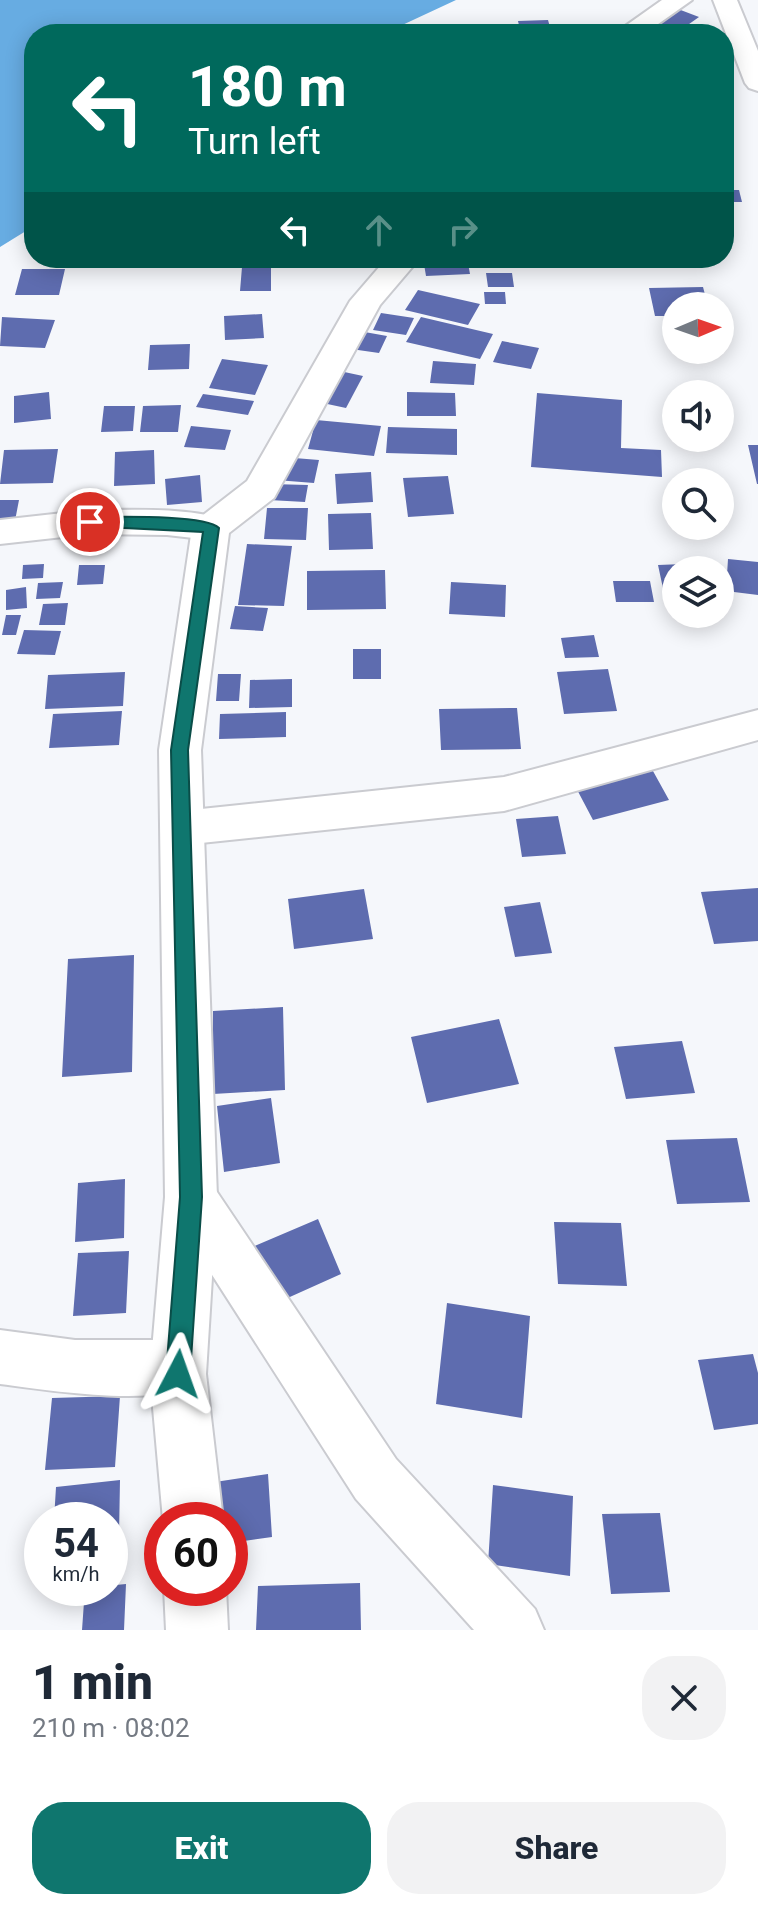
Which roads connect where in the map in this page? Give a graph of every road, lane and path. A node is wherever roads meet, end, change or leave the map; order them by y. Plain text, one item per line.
1 (679, 0) edge
2 (725, 0) edge
3 (642, 24) edge
4 (758, 83) edge
5 (395, 268) edge
6 (211, 528) junction
7 (0, 532) edge
8 (758, 725) edge
9 (182, 828) junction
10 (191, 1197) junction
11 (0, 1357) edge
12 (178, 1367) junction
13 (191, 1502) edge
14 (196, 1606) edge
15 (197, 1630) edge
16 (514, 1630) edge

1 - 3 main road
2 - 4 street
5 - 6 main road
6 - 7 street
6 - 9 main road
8 - 9 street
9 - 10 main road
10 - 12 main road
10 - 16 street
11 - 12 street
12 - 13 main road
14 - 15 main road

